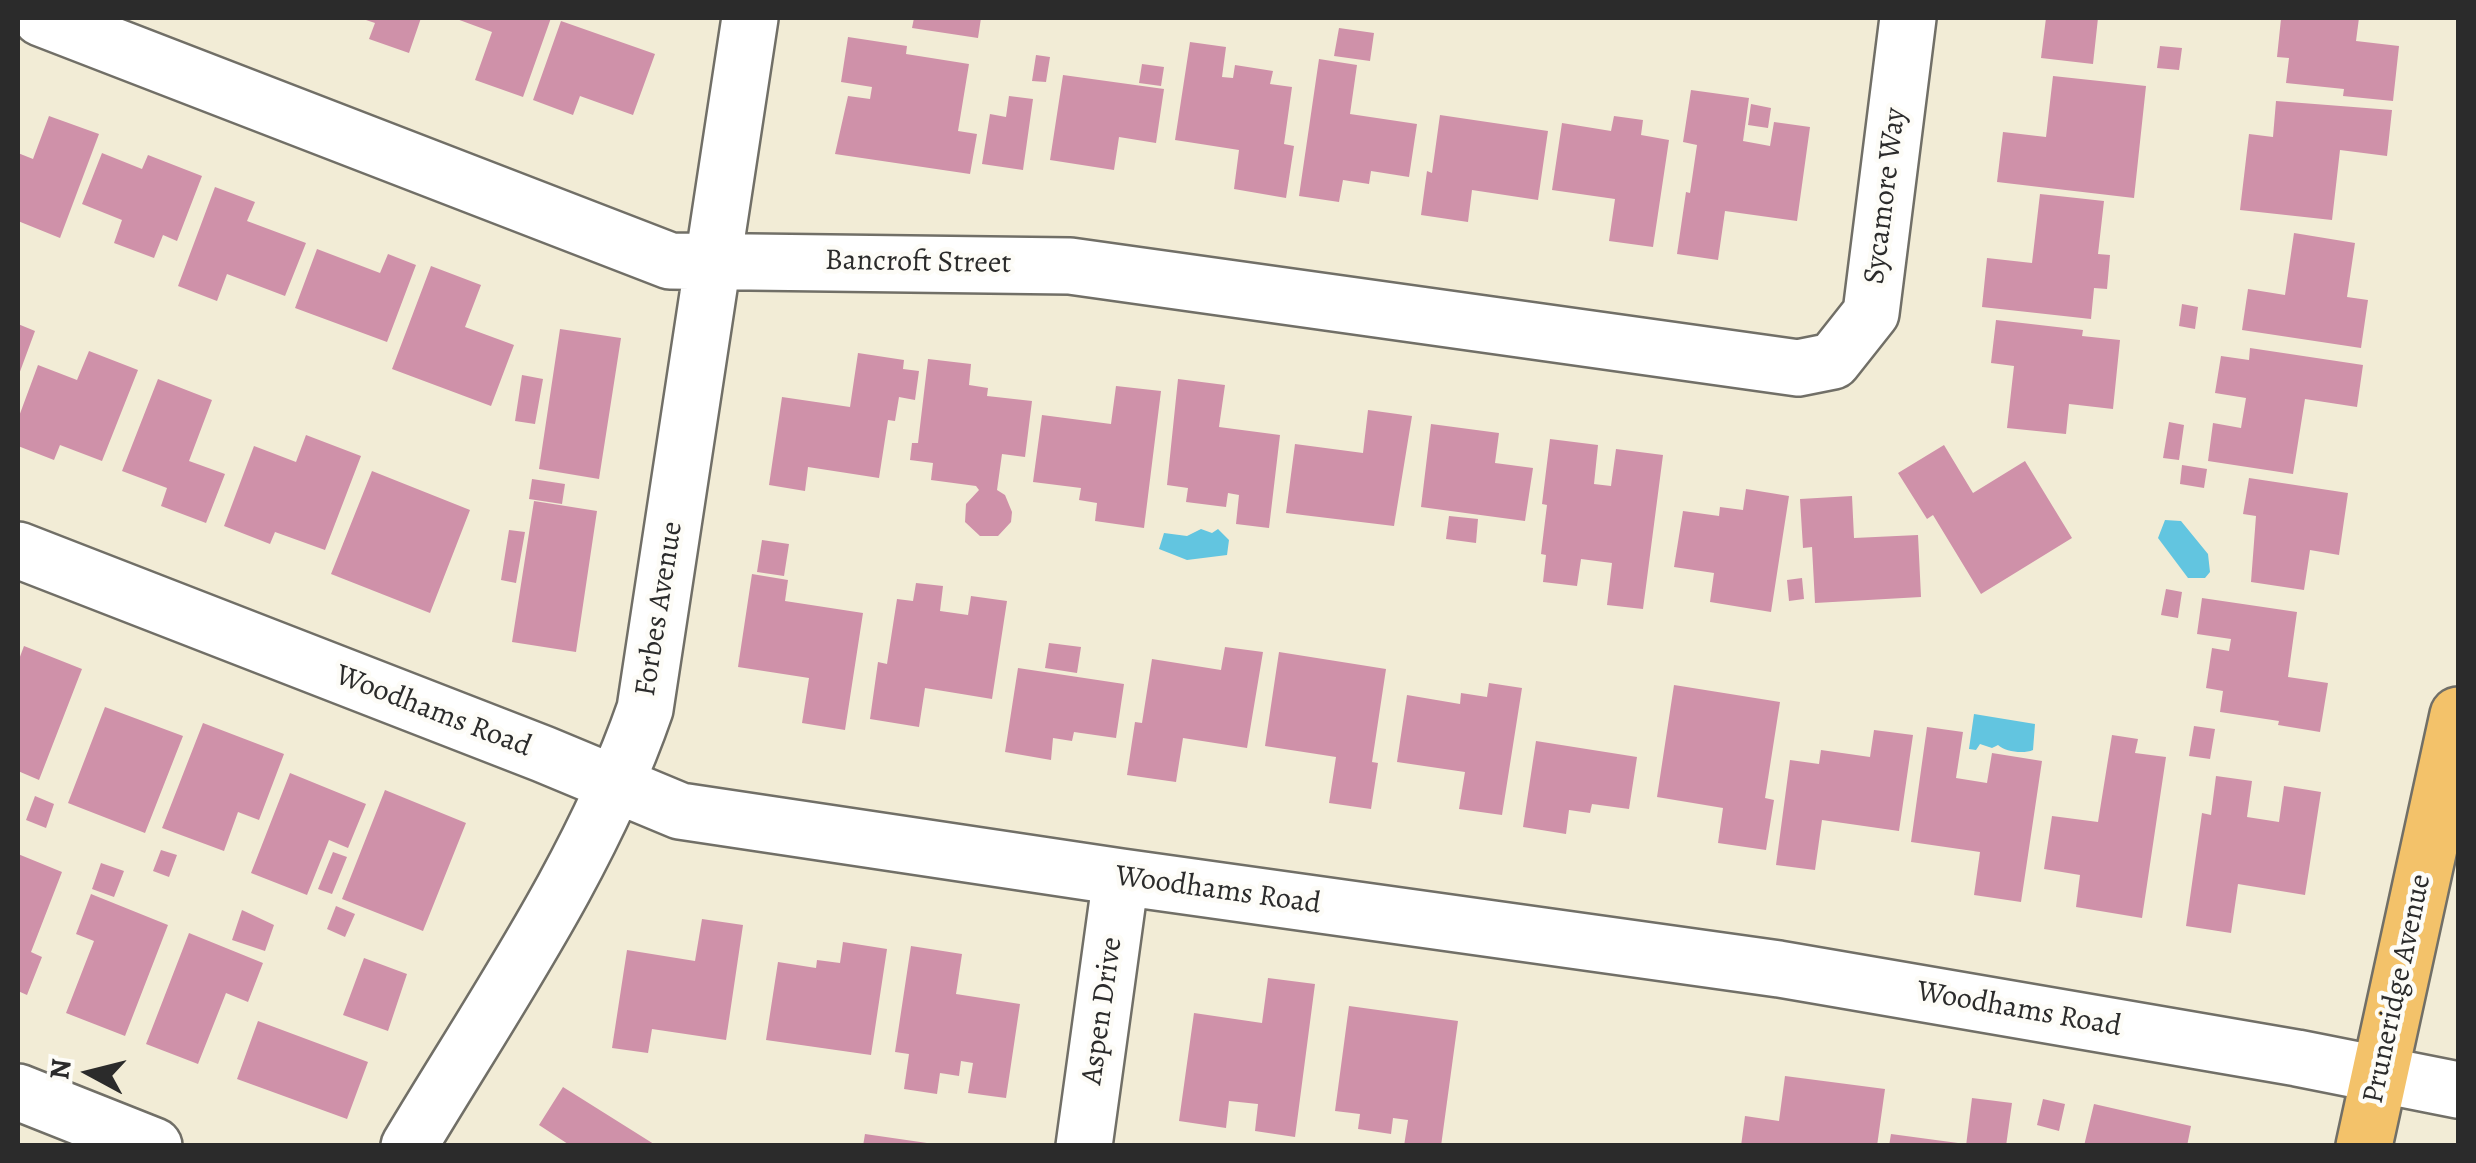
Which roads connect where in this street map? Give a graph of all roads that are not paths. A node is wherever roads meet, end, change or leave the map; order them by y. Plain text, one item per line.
1 (42, 18) edge
2 (750, 18) edge
3 (1908, 18) edge
4 (712, 262) junction
5 (1833, 361) joint
6 (18, 550) edge
7 (2458, 714) edge
8 (617, 787) junction
9 (1121, 877) junction
10 (2380, 1072) junction
11 (2458, 1090) edge
12 (18, 1092) edge
13 (154, 1146) edge
14 (409, 1146) edge
15 (1084, 1146) edge
16 (2364, 1146) edge

1 - 4 street, Bancroft Street
2 - 4 street, Forbes Avenue
3 - 5 street, Sycamore Way
4 - 5 street, Bancroft Street
4 - 8 street, Forbes Avenue
6 - 8 street, Woodhams Road
7 - 10 main road, Pruneridge Avenue
8 - 9 street, Woodhams Road
8 - 14 street, Forbes Avenue
9 - 10 street, Woodhams Road
9 - 15 street, Aspen Drive
10 - 11 street, Woodhams Road
10 - 16 main road, Pruneridge Avenue
12 - 13 street

